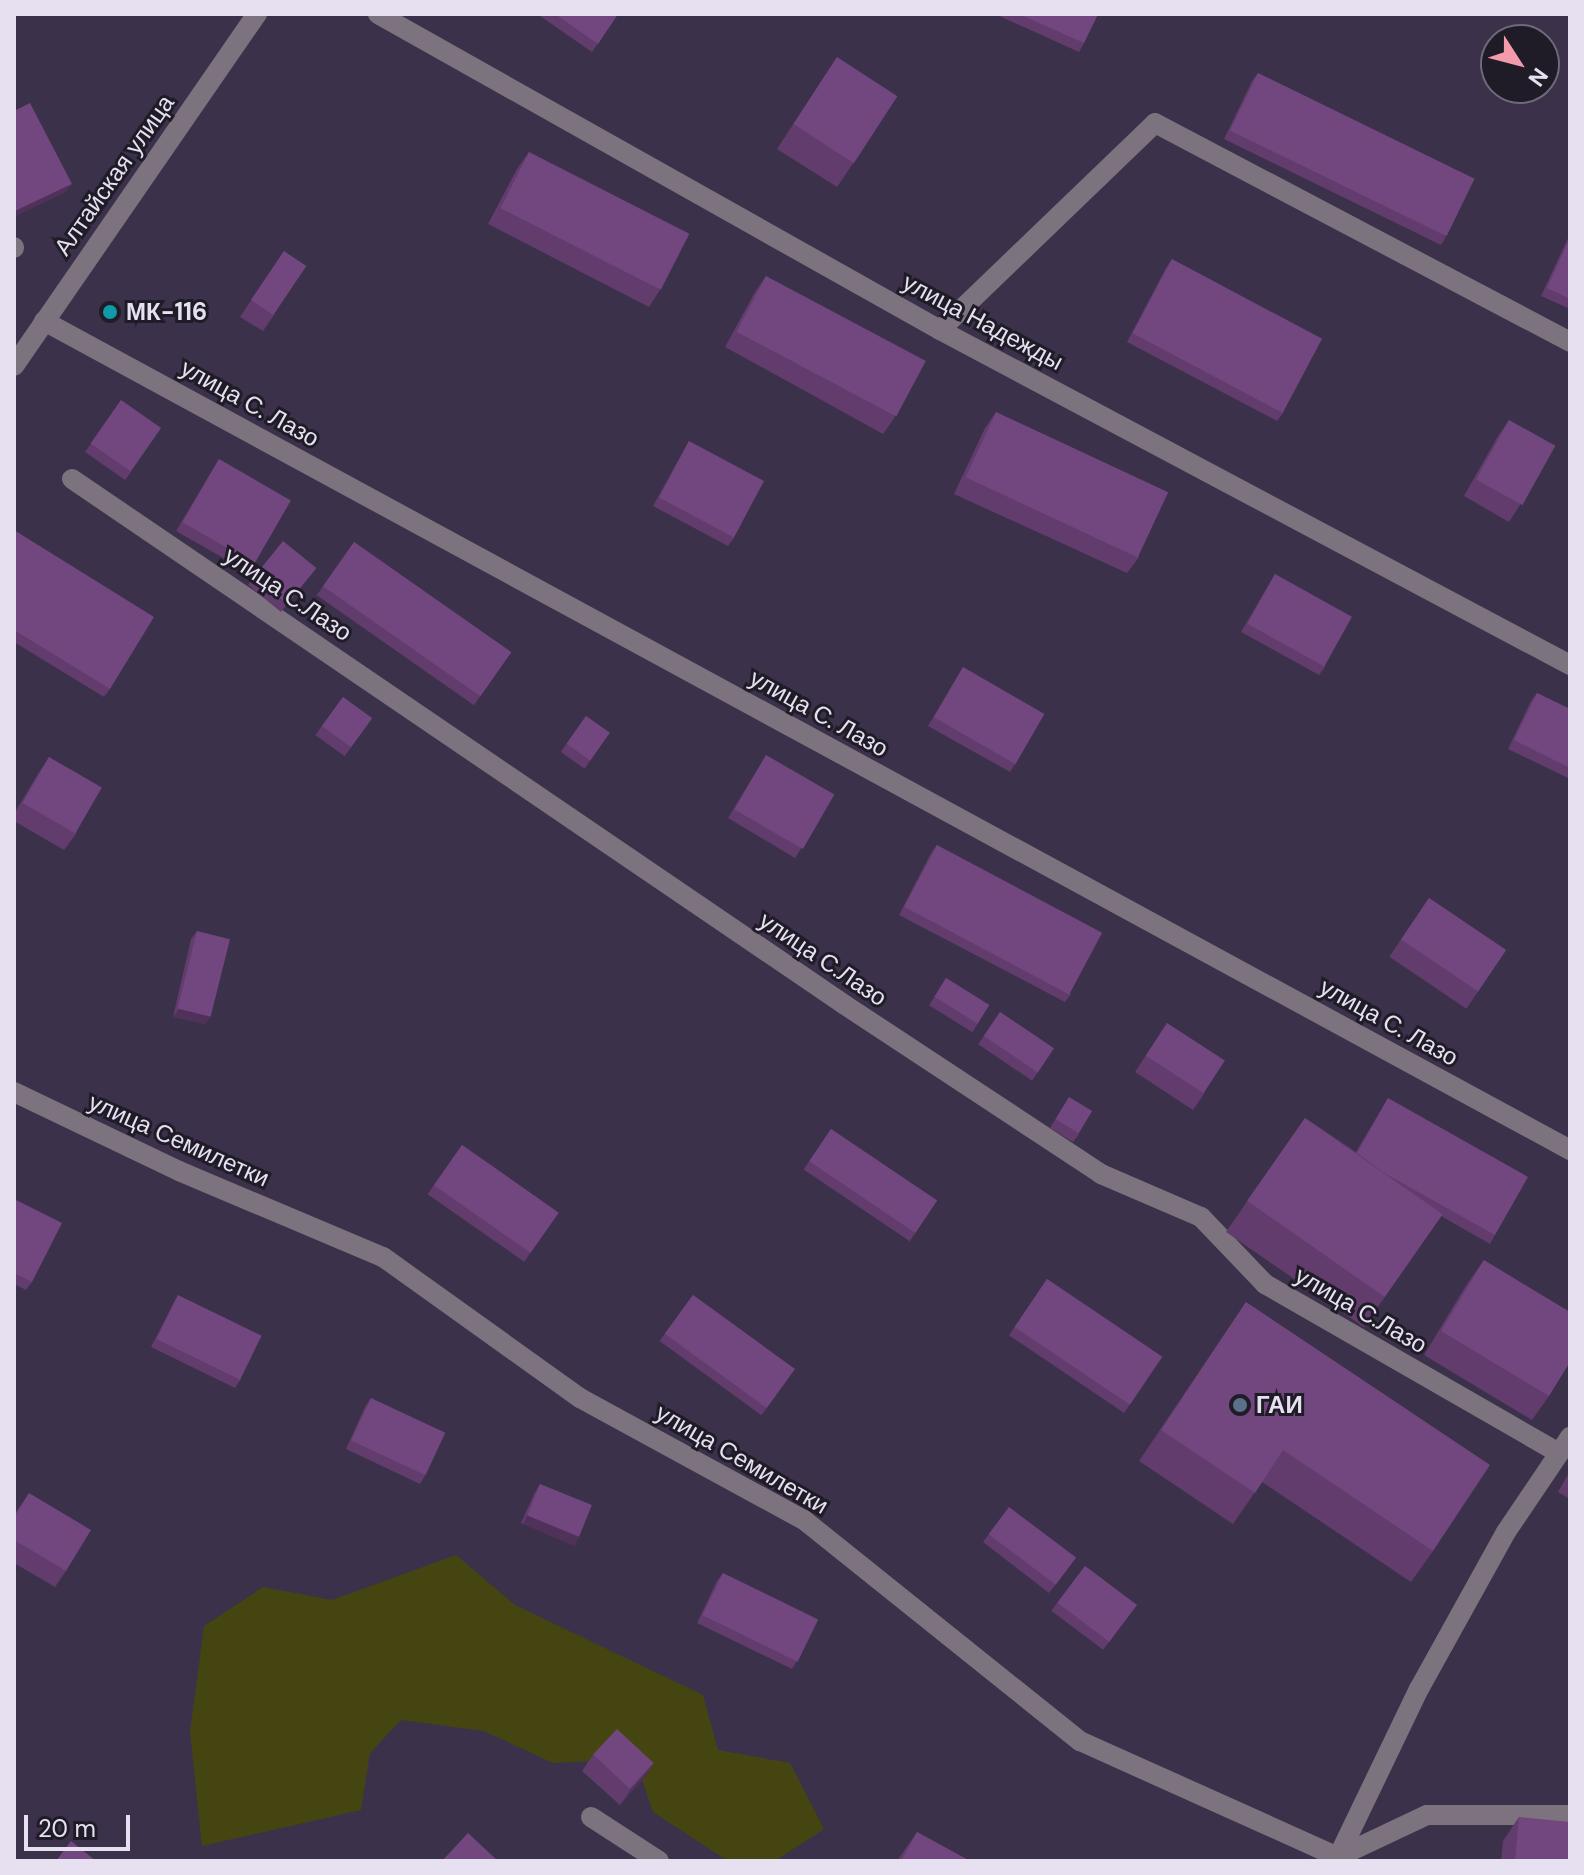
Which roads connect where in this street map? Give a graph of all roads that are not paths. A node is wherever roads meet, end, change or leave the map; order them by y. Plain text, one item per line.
1 (257, 14) edge
2 (378, 14) edge
3 (44, 321) junction
4 (940, 330) junction
5 (1570, 342) edge
6 (14, 366) edge
7 (72, 479) dead end
8 (1570, 665) edge
9 (14, 1092) edge
10 (1570, 1150) edge
11 (1564, 1445) edge
12 (1570, 1815) edge
13 (591, 1817) dead end
14 (1338, 1857) junction
15 (659, 1861) edge

1 - 3 street, Алтайская улица
2 - 4 street, улица Надежды
3 - 6 street, Алтайская улица
3 - 10 street, улица С. Лазо
4 - 5 street
4 - 8 street, улица Надежды
7 - 11 street, улица С.Лазо
9 - 14 street, улица Семилетки
11 - 14 street
12 - 14 street
13 - 15 street

